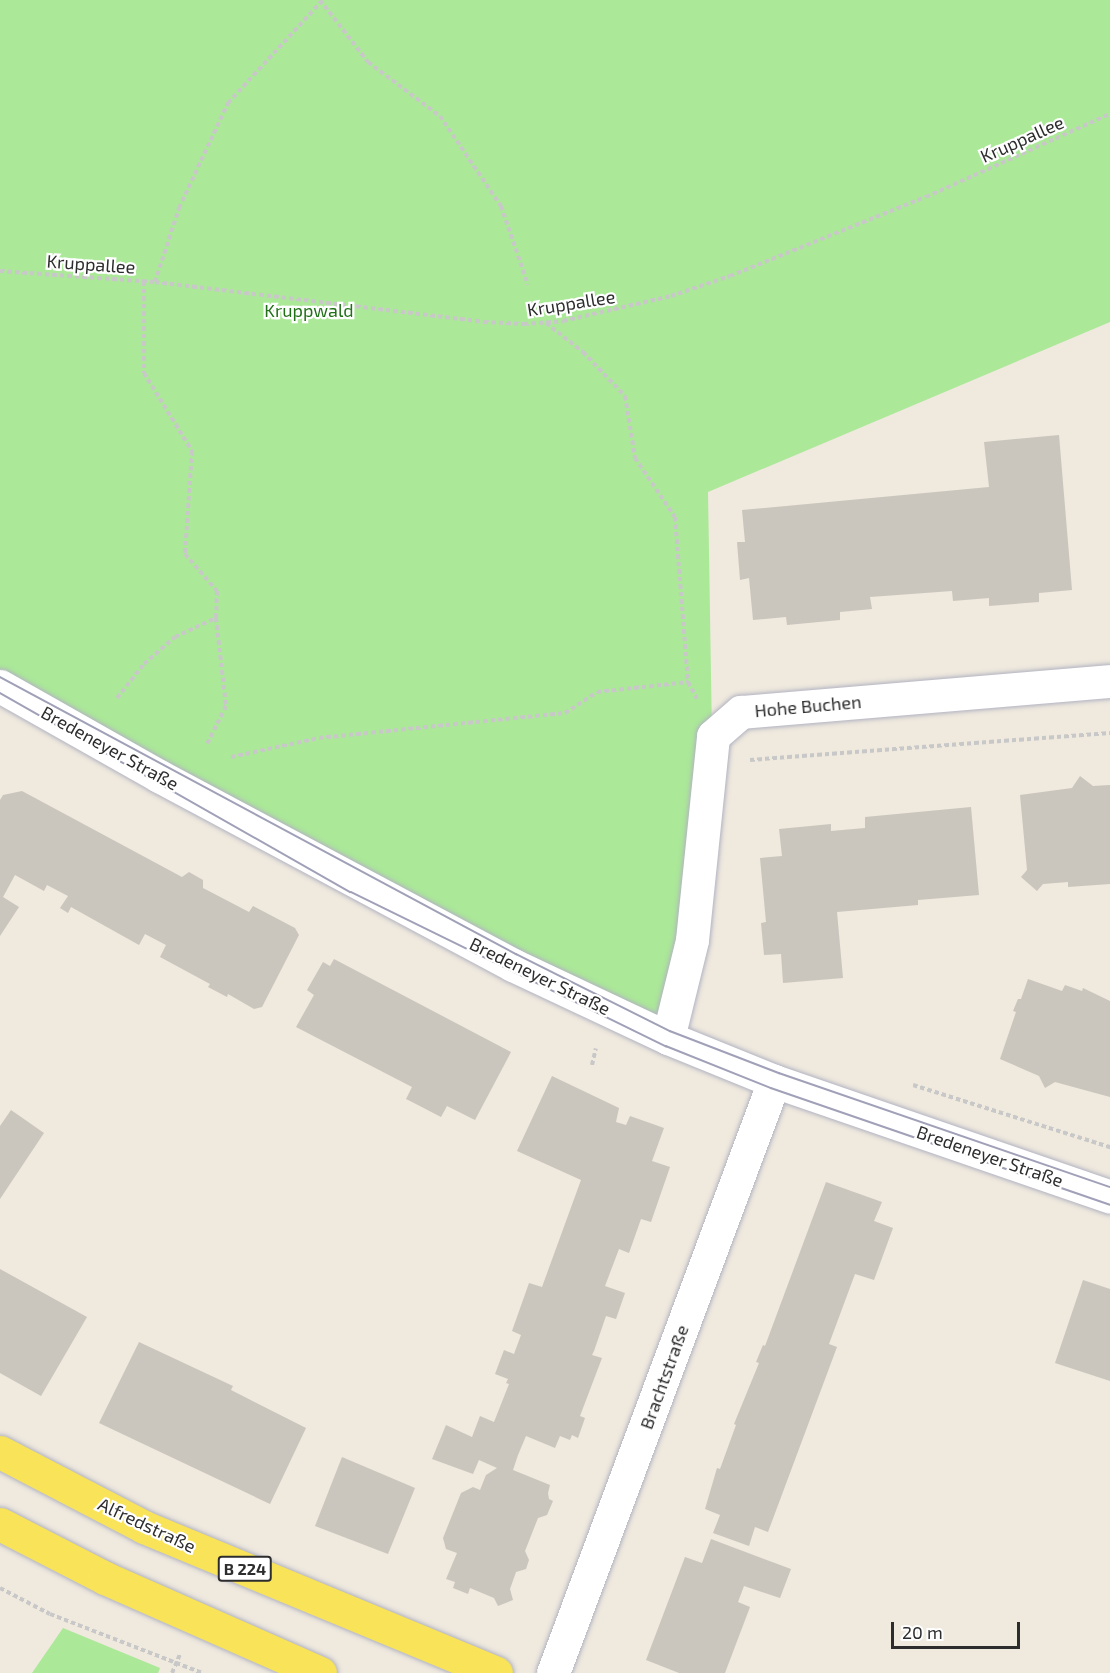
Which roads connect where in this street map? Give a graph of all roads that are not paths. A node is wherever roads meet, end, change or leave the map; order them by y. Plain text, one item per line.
1 (1110, 681) edge
2 (0, 686) edge
3 (668, 1038) junction
4 (774, 1082) junction
5 (1110, 1197) edge
6 (0, 1452) edge
7 (0, 1524) edge
8 (320, 1673) edge
9 (496, 1673) edge
10 (554, 1673) edge

1 - 3 street, Hohe Buchen
2 - 3 street, Bredeneyer Straße
3 - 4 street, Bredeneyer Straße
4 - 5 street, Bredeneyer Straße
4 - 10 street, Brachtstraße
6 - 9 main road, Alfredstraße / B 224
7 - 8 main road

